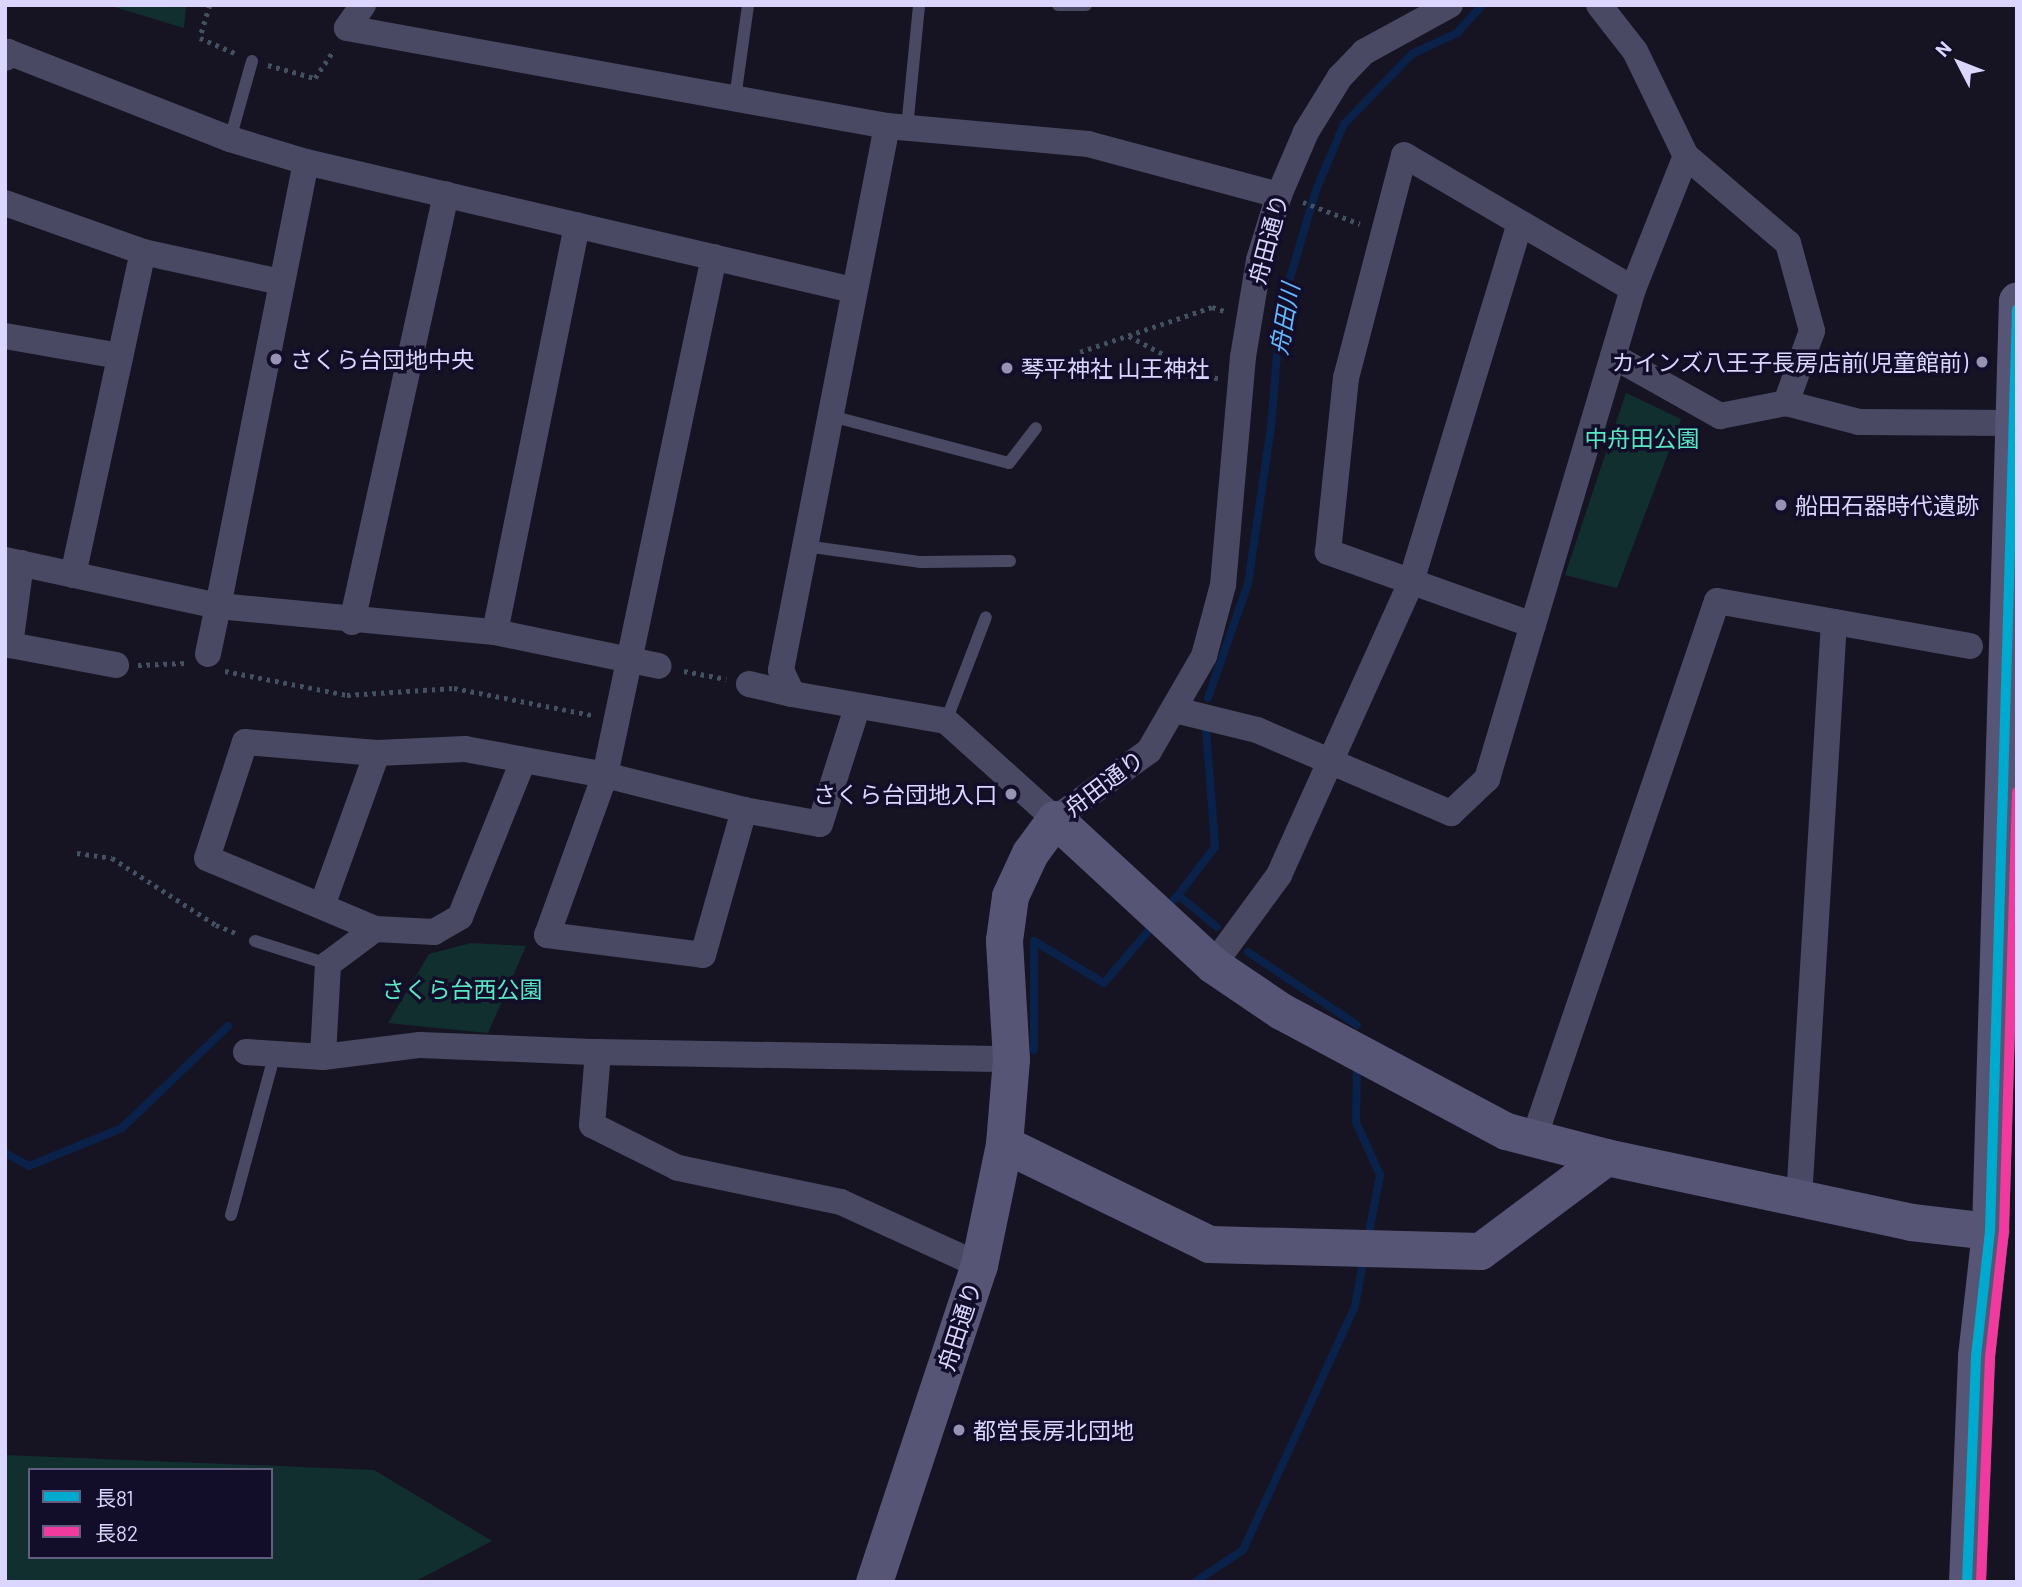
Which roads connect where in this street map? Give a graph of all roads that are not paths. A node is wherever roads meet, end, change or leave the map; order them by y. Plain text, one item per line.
1 (363, 5) edge
2 (748, 5) edge
3 (919, 5) edge
4 (1058, 5) edge
5 (1086, 5) edge
6 (1450, 5) edge
7 (1599, 5) edge
8 (5, 58) edge
9 (252, 61) road end
10 (735, 98) junction
11 (897, 127) junction
12 (230, 139) junction
13 (1686, 156) junction
14 (306, 162) junction
15 (446, 194) junction
16 (1279, 195) junction
17 (5, 203) edge
18 (1520, 223) junction
19 (578, 225) junction
20 (143, 252) junction
21 (714, 257) junction
22 (281, 282) junction
23 (1633, 289) junction
24 (852, 290) junction
25 (2017, 300) edge
26 (5, 336) edge
27 (120, 356) junction
28 (1613, 356) junction
29 (1786, 403) junction
30 (831, 416) junction
31 (2012, 423) junction
32 (1036, 428) dead end
33 (805, 546) junction
34 (1010, 561) dead end
35 (13, 562) edge
36 (73, 575) junction
37 (1410, 585) junction
38 (218, 606) junction
39 (986, 617) dead end
40 (352, 622) junction
41 (1834, 622) junction
42 (1533, 625) junction
43 (495, 632) junction
44 (1970, 646) dead end
45 (2011, 650) edge
46 (628, 659) junction
47 (207, 663) road end
48 (116, 665) road end
49 (659, 666) road end
50 (749, 684) road end
51 (792, 694) junction
52 (857, 708) junction
53 (1175, 710) junction
54 (946, 721) junction
55 (377, 753) junction
56 (1333, 759) junction
57 (523, 761) junction
58 (605, 775) junction
59 (744, 810) junction
60 (1055, 819) junction
61 (323, 903) junction
62 (375, 929) junction
63 (256, 941) road end
64 (328, 964) junction
65 (1213, 965) junction
66 (246, 1052) dead end
67 (598, 1052) junction
68 (274, 1057) junction
69 (323, 1057) junction
70 (1011, 1059) junction
71 (1534, 1138) junction
72 (1004, 1144) junction
73 (1606, 1157) junction
74 (1799, 1199) junction
75 (231, 1214) dead end
76 (1990, 1231) junction
77 (979, 1265) junction
78 (874, 1582) edge
79 (1967, 1582) edge

1 - 10 street
2 - 10 lane
3 - 11 lane
4 - 5 lane
6 - 16 street, 舟田通り
7 - 13 street
8 - 12 street
9 - 12 lane
10 - 11 street
11 - 16 street
11 - 24 street
12 - 14 street
13 - 23 street
13 - 29 street
14 - 15 street
14 - 22 street
15 - 19 street
15 - 40 street
16 - 53 street, 舟田通り
17 - 20 street
18 - 23 street
18 - 37 street
18 - 37 street
19 - 21 street
19 - 43 street
20 - 22 street
20 - 27 street
21 - 24 street
21 - 46 street
22 - 38 street
23 - 28 street
24 - 30 street
25 - 31 street
26 - 27 street
27 - 36 street
28 - 29 street
28 - 42 street
29 - 31 street
30 - 32 lane
30 - 33 street
31 - 45 street
33 - 34 lane
33 - 51 street
35 - 36 street
35 - 48 street
36 - 38 street
37 - 42 street
37 - 56 street
38 - 40 street
38 - 47 street
39 - 54 lane
40 - 43 street
41 - 44 street
41 - 71 street
41 - 74 street
42 - 56 street
43 - 46 street
45 - 76 street
46 - 49 street
46 - 58 street
50 - 51 street
51 - 52 street
52 - 54 street
52 - 59 street
53 - 56 street
53 - 60 street, 舟田通り
54 - 60 street
55 - 57 street
55 - 61 street
55 - 61 street
56 - 65 street
57 - 58 street
57 - 62 street
58 - 59 street
58 - 59 street
60 - 65 street
60 - 70 street, 舟田通り
61 - 62 street
62 - 64 street
63 - 64 lane
64 - 69 street
65 - 71 street
66 - 68 street
67 - 69 street
67 - 70 street
67 - 77 street
68 - 69 street
68 - 75 lane
70 - 72 street, 舟田通り
71 - 73 street
72 - 73 street
72 - 77 street, 舟田通り
73 - 74 street
74 - 76 street
76 - 79 street
77 - 78 street, 舟田通り

